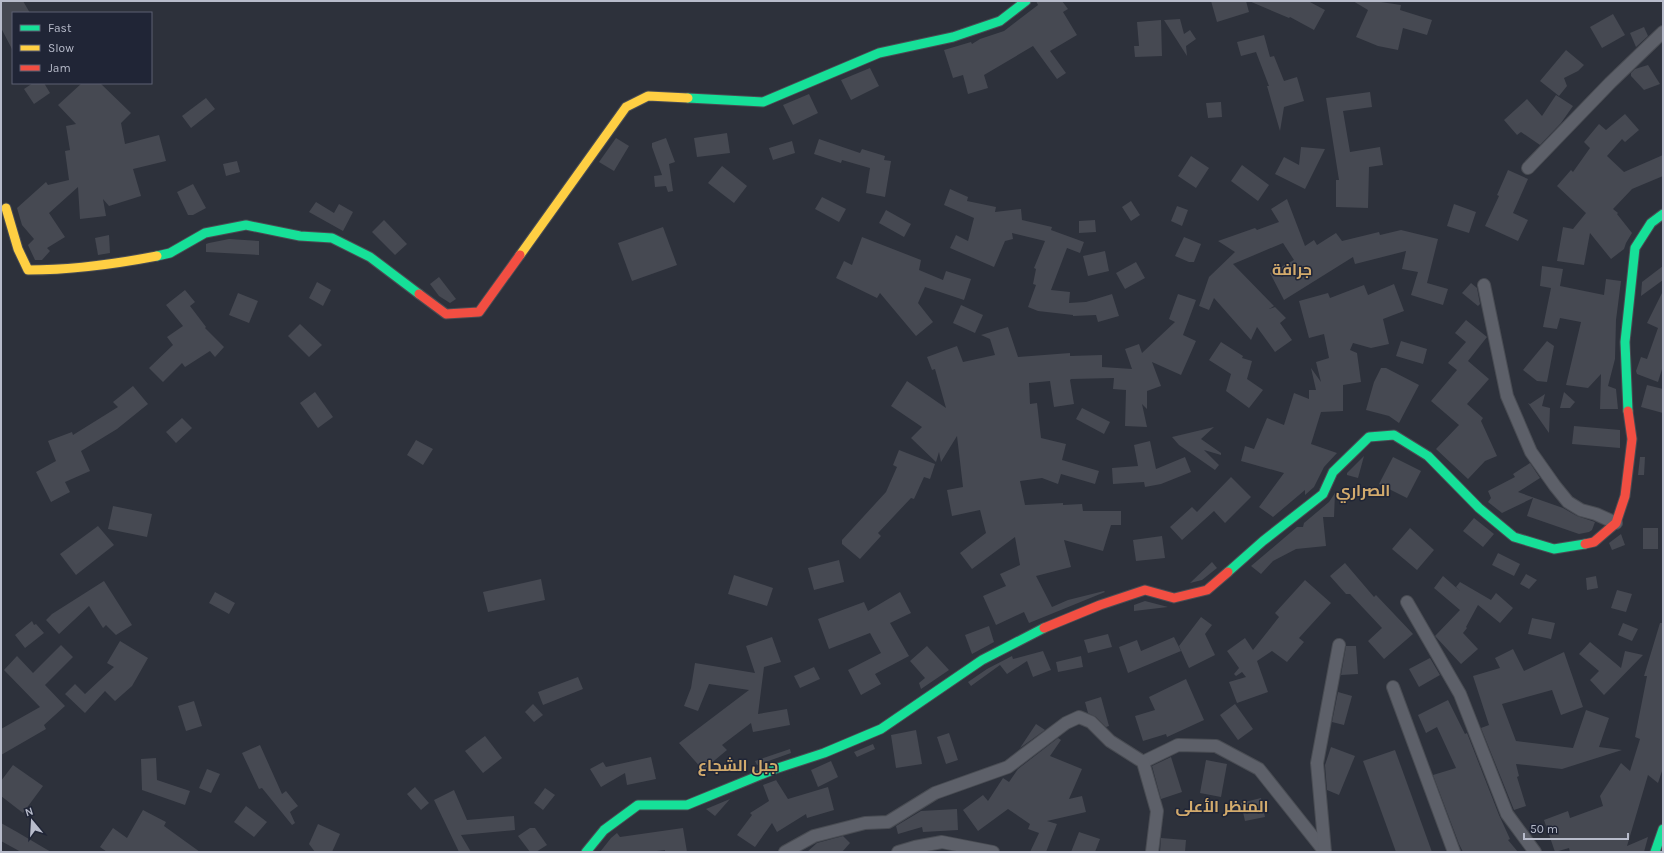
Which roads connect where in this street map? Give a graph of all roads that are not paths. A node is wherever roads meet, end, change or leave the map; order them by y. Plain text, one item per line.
1 (1026, 1) edge
2 (1663, 32) edge
3 (1528, 168) dead end
4 (6, 208) dead end
5 (1663, 214) edge
6 (1484, 285) dead end
7 (1616, 523) junction
8 (1408, 602) dead end
9 (1338, 645) dead end
10 (1393, 687) dead end
11 (1143, 762) junction
12 (1663, 830) edge
13 (586, 852) edge
14 (785, 852) edge
15 (898, 852) edge
16 (993, 852) edge
17 (1152, 852) edge
18 (1325, 852) edge
19 (1454, 852) edge
20 (1535, 852) edge
21 (1655, 852) edge

1 - 4 street
2 - 3 street
5 - 7 street
6 - 7 street
7 - 13 street
8 - 20 street
9 - 18 street
10 - 19 street
11 - 14 street
11 - 17 street
11 - 18 street
12 - 21 street
15 - 16 street

